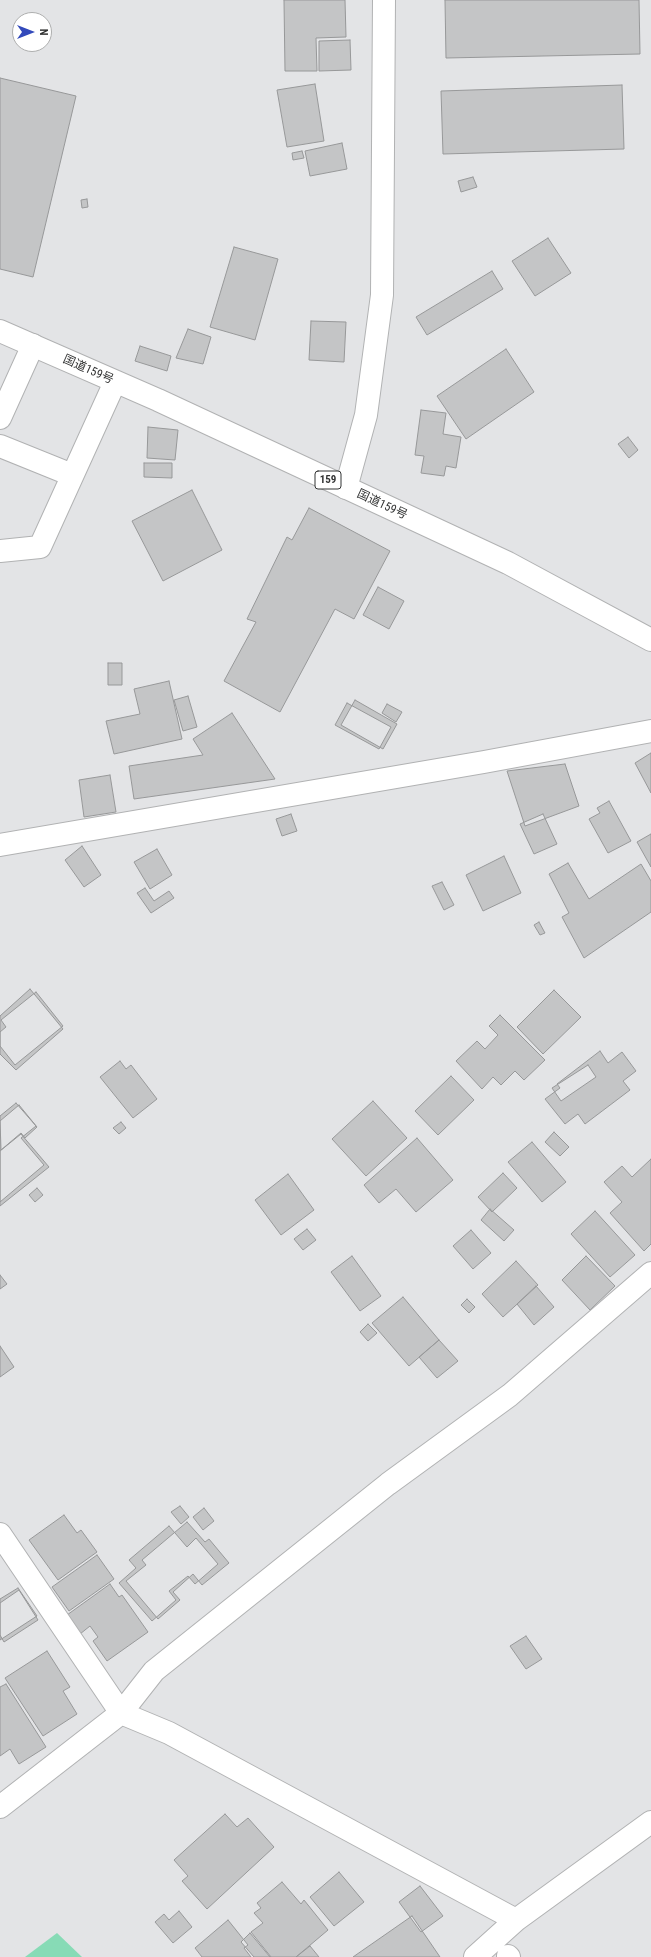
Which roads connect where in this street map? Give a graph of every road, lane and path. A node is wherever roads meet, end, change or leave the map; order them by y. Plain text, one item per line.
1 (384, 0) edge
2 (0, 331) edge
3 (33, 345) junction
4 (115, 382) junction
5 (0, 418) edge
6 (0, 446) edge
7 (72, 475) junction
8 (346, 488) junction
9 (0, 551) edge
10 (651, 640) edge
11 (651, 731) edge
12 (0, 845) edge
13 (651, 1273) edge
14 (0, 1534) edge
15 (121, 1713) junction
16 (0, 1807) edge
17 (651, 1822) edge
18 (516, 1920) junction
19 (475, 1957) edge

1 - 8 main road
2 - 3 main road, 国道159号 / 159
3 - 4 main road, 国道159号 / 159
3 - 5 main road
4 - 7 main road
4 - 8 main road, 国道159号 / 159
6 - 7 main road
7 - 9 main road
8 - 10 main road, 国道159号 / 159
11 - 12 main road
13 - 15 main road
14 - 15 main road
15 - 16 main road
15 - 18 main road
17 - 18 main road
18 - 19 main road

